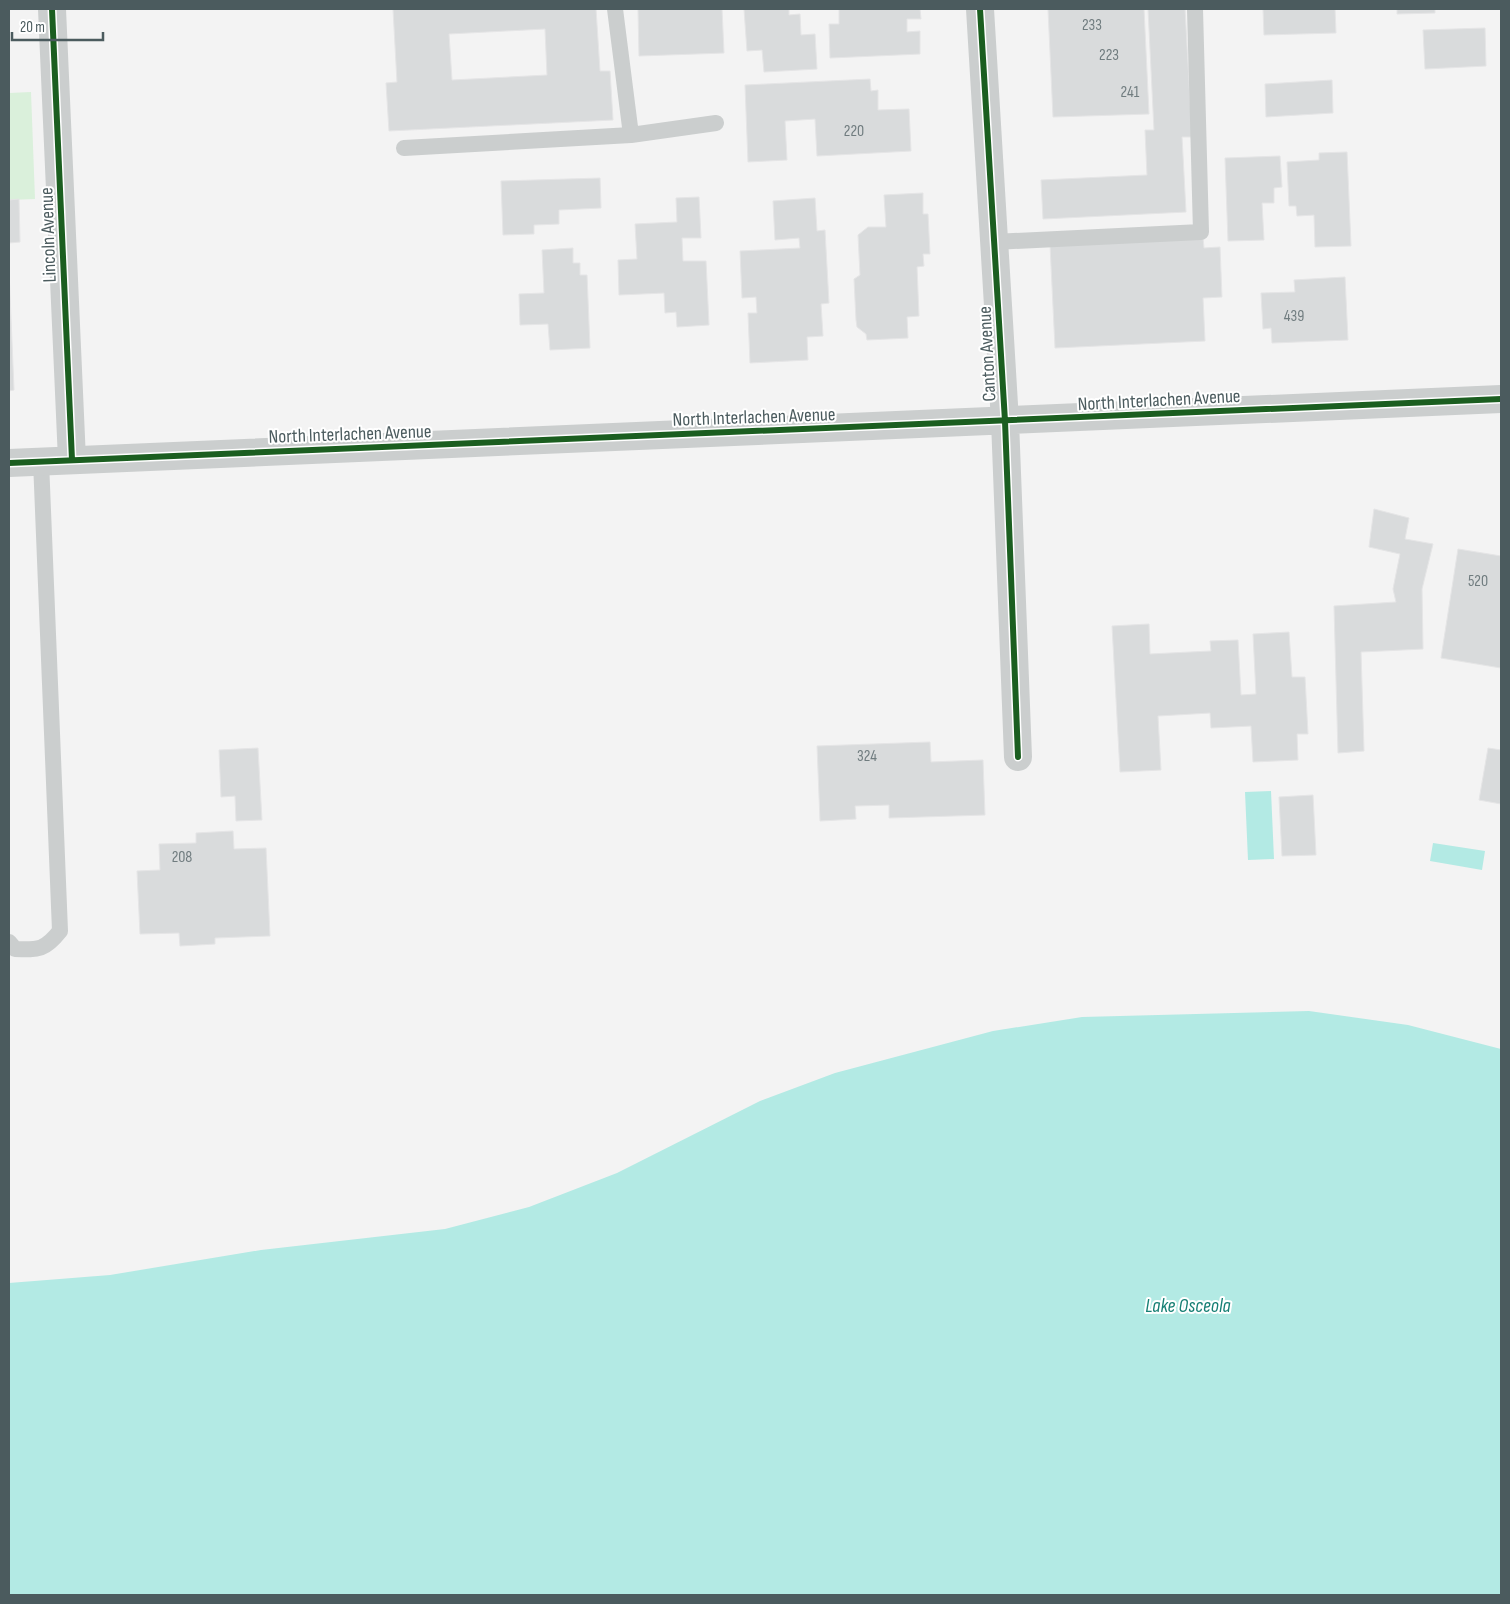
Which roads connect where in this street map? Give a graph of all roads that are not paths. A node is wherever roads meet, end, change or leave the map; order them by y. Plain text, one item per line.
1 (52, 9) edge
2 (615, 9) edge
3 (980, 9) edge
4 (1195, 9) edge
5 (716, 124) dead end
6 (631, 134) junction
7 (404, 148) dead end
8 (994, 242) junction
9 (1501, 399) edge
10 (1005, 421) junction
11 (72, 460) junction
12 (41, 461) junction
13 (9, 463) edge
14 (1018, 757) dead end
15 (9, 942) edge

1 - 11 street, Lincoln Avenue
2 - 6 lane
3 - 8 street, Canton Avenue
4 - 8 lane
5 - 6 lane
6 - 7 lane
8 - 10 street, Canton Avenue
9 - 10 street, North Interlachen Avenue
10 - 11 street, North Interlachen Avenue
10 - 14 street, Canton Avenue
11 - 12 street, North Interlachen Avenue
12 - 13 street, North Interlachen Avenue
12 - 15 lane

